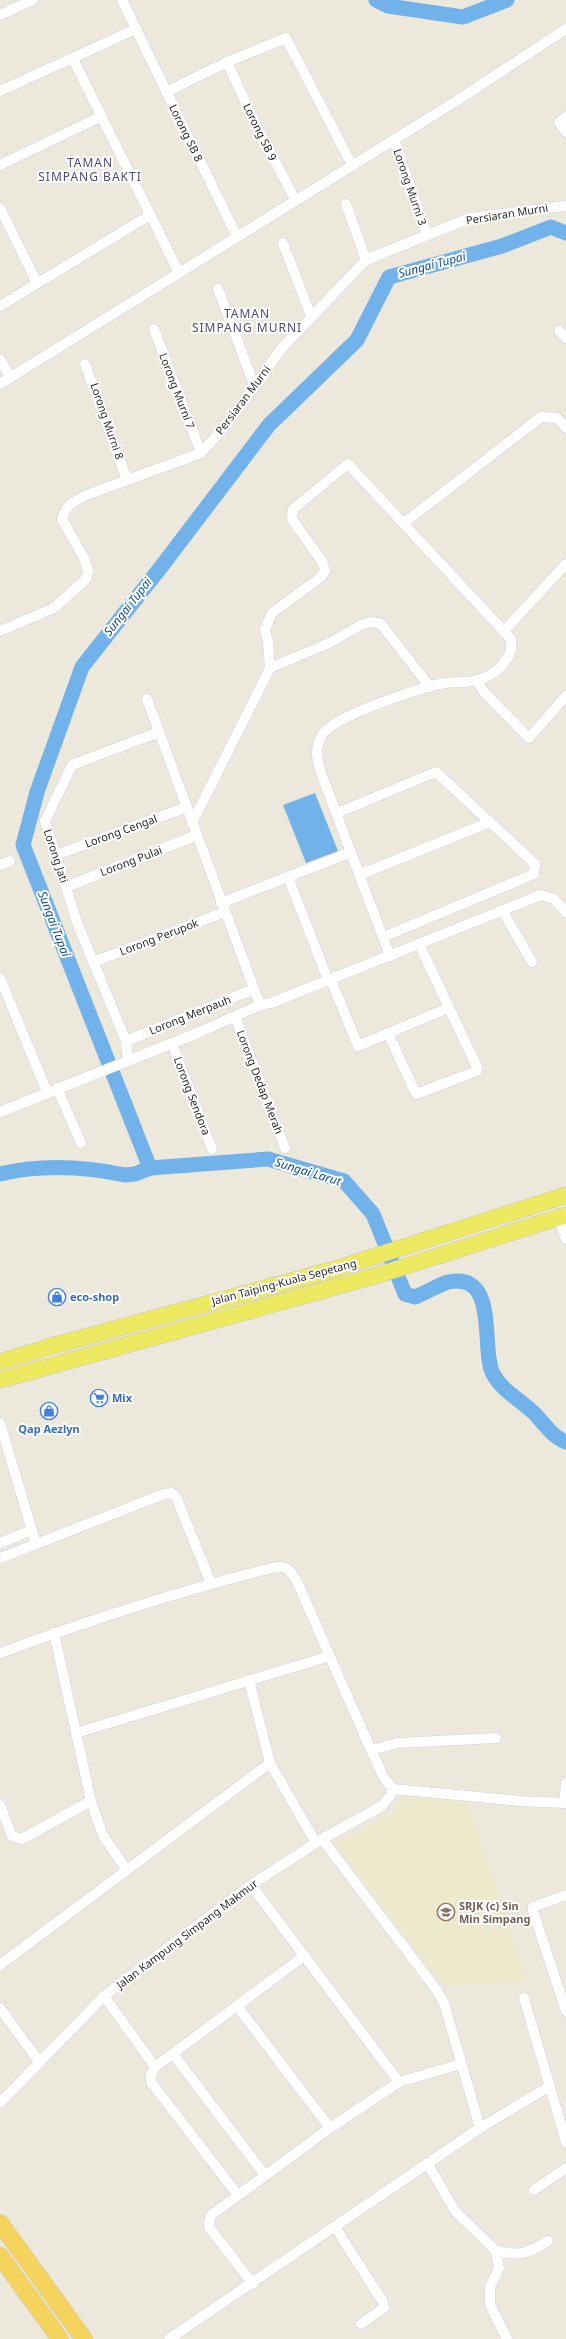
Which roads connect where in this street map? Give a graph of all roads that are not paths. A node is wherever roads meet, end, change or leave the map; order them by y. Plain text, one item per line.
1 (33, 0) edge
2 (122, 0) edge
3 (12, 4) edge
4 (0, 15) edge
5 (136, 29) junction
6 (566, 29) edge
7 (73, 59) junction
8 (227, 62) junction
9 (0, 91) edge
10 (166, 92) junction
11 (102, 116) junction
12 (562, 120) edge
13 (566, 132) edge
14 (394, 140) junction
15 (0, 165) edge
16 (352, 165) junction
17 (296, 201) junction
18 (346, 204) dead end
19 (566, 206) edge
20 (0, 208) edge
21 (150, 215) junction
22 (427, 235) junction
23 (237, 237) junction
24 (283, 243) dead end
25 (366, 260) junction
26 (179, 273) junction
27 (37, 283) junction
28 (218, 289) dead end
29 (0, 306) edge
30 (311, 316) junction
31 (154, 329) dead end
32 (0, 359) edge
33 (85, 364) dead end
34 (10, 377) junction
35 (0, 384) edge
36 (254, 385) junction
37 (566, 428) edge
38 (201, 453) junction
39 (127, 480) junction
40 (404, 523) junction
41 (566, 564) edge
42 (0, 631) edge
43 (504, 632) junction
44 (270, 668) junction
45 (476, 680) junction
46 (430, 687) junction
47 (566, 696) edge
48 (147, 699) dead end
49 (159, 732) junction
50 (187, 807) junction
51 (337, 813) junction
52 (490, 822) junction
53 (192, 823) junction
54 (197, 835) junction
55 (351, 852) junction
56 (56, 855) junction
57 (359, 875) junction
58 (288, 877) junction
59 (66, 886) junction
60 (223, 907) junction
61 (502, 910) junction
62 (566, 912) edge
63 (383, 937) junction
64 (419, 944) junction
65 (390, 956) junction
66 (93, 962) junction
67 (532, 962) dead end
68 (0, 978) edge
69 (330, 980) junction
70 (2, 989) edge
71 (254, 989) junction
72 (260, 1005) junction
73 (448, 1008) junction
74 (235, 1017) junction
75 (388, 1033) junction
76 (126, 1041) junction
77 (172, 1043) junction
78 (123, 1062) junction
79 (58, 1088) junction
80 (47, 1092) junction
81 (0, 1112) edge
82 (81, 1144) dead end
83 (285, 1148) dead end
84 (212, 1149) dead end
85 (566, 1195) edge
86 (562, 1216) edge
87 (566, 1239) edge
88 (0, 1362) edge
89 (0, 1380) edge
90 (0, 1423) edge
91 (4, 1456) edge
92 (32, 1530) junction
93 (0, 1542) edge
94 (36, 1544) junction
95 (0, 1558) edge
96 (211, 1583) junction
97 (54, 1633) junction
98 (0, 1653) edge
99 (330, 1656) junction
100 (249, 1680) junction
101 (76, 1733) junction
102 (496, 1738) dead end
103 (371, 1750) junction
104 (270, 1763) junction
105 (566, 1783) edge
106 (393, 1789) junction
107 (92, 1801) junction
108 (0, 1805) edge
109 (565, 1805) edge
110 (319, 1841) junction
111 (127, 1870) junction
112 (251, 1885) junction
113 (566, 1895) edge
114 (304, 1956) junction
115 (0, 1965) edge
116 (104, 1996) junction
117 (524, 1998) dead end
118 (237, 2006) junction
119 (0, 2008) edge
120 (566, 2010) edge
121 (173, 2054) junction
122 (40, 2063) junction
123 (460, 2064) junction
124 (155, 2067) junction
125 (399, 2082) junction
126 (550, 2086) junction
127 (0, 2104) edge
128 (330, 2128) junction
129 (480, 2128) junction
130 (566, 2142) edge
131 (428, 2163) junction
132 (566, 2168) edge
133 (265, 2175) junction
134 (534, 2190) dead end
135 (237, 2194) junction
136 (0, 2223) edge
137 (335, 2226) junction
138 (548, 2241) dead end
139 (496, 2251) junction
140 (0, 2256) edge
141 (253, 2284) junction
142 (361, 2324) dead end
143 (60, 2339) edge
144 (84, 2339) edge
145 (170, 2339) edge
146 (507, 2339) edge

1 - 3 street
2 - 5 street, Lorong SB 8
3 - 4 street
5 - 7 street
5 - 10 street, Lorong SB 8
6 - 14 street
7 - 9 street
7 - 11 street
8 - 10 street
8 - 16 street
8 - 17 street, Lorong SB 9
10 - 23 street, Lorong SB 8
11 - 15 street
11 - 21 street
12 - 13 street
14 - 16 street
14 - 22 street, Lorong Murni 3
16 - 17 street
17 - 23 street
18 - 25 street
19 - 22 street, Persiaran Murni
20 - 27 street
21 - 26 street
21 - 27 street
22 - 25 street, Persiaran Murni
23 - 26 street
24 - 30 street
25 - 30 street, Persiaran Murni
26 - 34 street
27 - 29 street
28 - 36 street
30 - 36 street, Persiaran Murni
31 - 38 street, Lorong Murni 7
32 - 34 street
33 - 39 street, Lorong Murni 8
34 - 35 street
36 - 38 street, Persiaran Murni
37 - 40 street
38 - 39 street, Persiaran Murni
39 - 42 street, Persiaran Murni
40 - 43 street
40 - 44 street
41 - 43 street
43 - 45 street
44 - 46 street
44 - 53 street
45 - 46 street
45 - 47 street
46 - 51 street
48 - 49 street
49 - 50 street
49 - 56 street, Lorong Jati
50 - 53 street
50 - 56 street, Lorong Cengal
51 - 52 street
51 - 55 street
52 - 57 street
52 - 63 street
53 - 54 street
54 - 59 street, Lorong Pulai
54 - 60 street
55 - 57 street
55 - 58 street, Lorong Perupok
56 - 59 street, Lorong Jati
57 - 63 street
58 - 60 street, Lorong Perupok
58 - 69 street
59 - 66 street, Lorong Jati
60 - 66 street, Lorong Perupok
60 - 71 street
61 - 62 street
61 - 64 street
61 - 67 street
63 - 65 street
64 - 65 street
64 - 73 street
65 - 69 street
66 - 76 street, Lorong Jati
68 - 70 street
69 - 72 street
69 - 75 street
70 - 80 street
71 - 72 street
71 - 76 street, Lorong Merpauh
72 - 74 street
73 - 75 street
73 - 75 street
74 - 77 street
74 - 83 street, Lorong Dedap Merah
76 - 78 street, Lorong Jati
77 - 78 street
77 - 84 street, Lorong Sendora
78 - 79 street
79 - 80 street
79 - 82 street
80 - 81 street
85 - 88 main road, Jalan Taiping-Kuala Sepetang
86 - 87 street
86 - 89 main road, Jalan Taiping-Kuala Sepetang
90 - 91 street
91 - 92 street
92 - 93 street
92 - 94 street
94 - 95 street
94 - 96 street
96 - 97 street
96 - 99 street
97 - 98 street
97 - 101 street
99 - 100 street
99 - 103 street
100 - 101 street
100 - 104 street
101 - 107 street
102 - 103 street
103 - 106 street
104 - 110 street
104 - 111 street
105 - 109 street
106 - 109 street
106 - 110 street, Jalan Kampung Simpang Makmur
107 - 108 street
107 - 111 street
110 - 112 street, Jalan Kampung Simpang Makmur
110 - 123 street
111 - 115 street
112 - 114 street
112 - 116 street, Jalan Kampung Simpang Makmur
113 - 120 street
114 - 118 street
114 - 125 street
116 - 122 street, Jalan Kampung Simpang Makmur
116 - 124 street
117 - 126 street
118 - 121 street
118 - 128 street
119 - 122 street
121 - 124 street
121 - 133 street
122 - 127 street, Jalan Kampung Simpang Makmur
123 - 125 street
123 - 129 street
124 - 135 street
125 - 128 street
126 - 129 street
126 - 130 street
128 - 133 street
129 - 131 street
131 - 137 street
131 - 139 street
132 - 134 street
133 - 135 street
135 - 141 street
136 - 144 highway
137 - 141 street
137 - 142 street
138 - 139 street
139 - 146 street
140 - 143 highway
141 - 145 street

